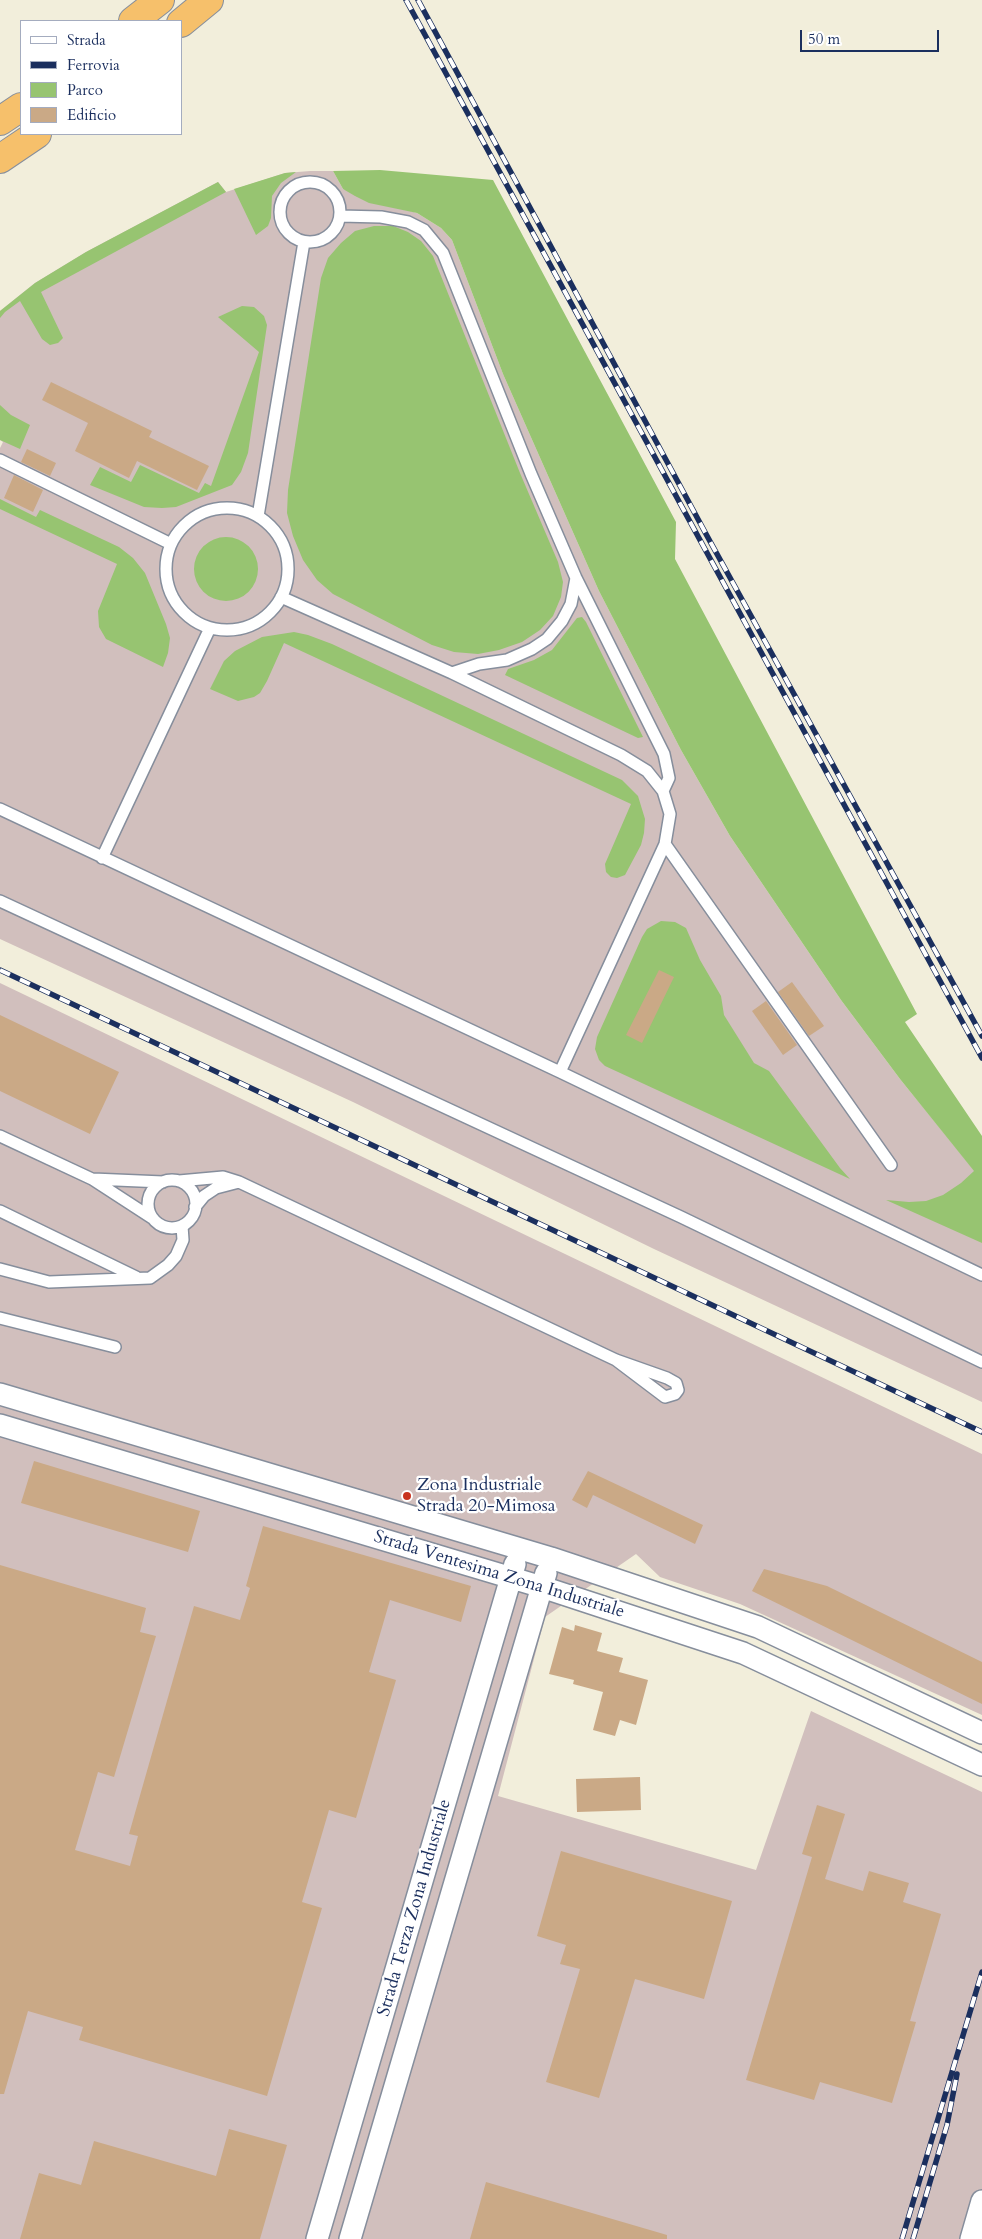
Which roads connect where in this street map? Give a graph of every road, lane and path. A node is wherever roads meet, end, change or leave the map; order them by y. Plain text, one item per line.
1 (136, 0) edge
2 (160, 0) edge
3 (209, 0) edge
4 (114, 20) edge
5 (135, 20) edge
6 (182, 22) edge
7 (20, 108) edge
8 (0, 121) edge
9 (36, 135) edge
10 (0, 159) edge
11 (340, 216) junction
12 (304, 242) junction
13 (0, 460) edge
14 (258, 516) junction
15 (171, 544) junction
16 (576, 578) junction
17 (281, 598) junction
18 (210, 628) junction
19 (452, 673) junction
20 (663, 791) junction
21 (0, 809) edge
22 (665, 844) junction
23 (102, 858) junction
24 (0, 901) edge
25 (560, 1072) junction
26 (0, 1136) edge
27 (891, 1165) dead end
28 (92, 1179) junction
29 (179, 1181) junction
30 (163, 1182) junction
31 (239, 1182) junction
32 (196, 1207) junction
33 (0, 1211) edge
34 (152, 1218) junction
35 (182, 1226) junction
36 (0, 1269) edge
37 (982, 1275) edge
38 (138, 1278) junction
39 (0, 1318) edge
40 (115, 1347) dead end
41 (616, 1360) junction
42 (982, 1362) edge
43 (0, 1394) edge
44 (0, 1426) edge
45 (253, 1469) junction
46 (244, 1498) junction
47 (384, 1509) junction
48 (376, 1537) junction
49 (520, 1549) junction
50 (551, 1558) junction
51 (511, 1577) junction
52 (542, 1586) junction
53 (487, 1663) junction
54 (516, 1673) junction
55 (899, 1694) junction
56 (887, 1722) junction
57 (982, 1733) edge
58 (982, 1765) edge
59 (437, 1834) junction
60 (466, 1842) junction
61 (982, 2201) edge
62 (318, 2239) edge
63 (350, 2239) edge
64 (971, 2239) edge

1 - 4 highway
2 - 5 highway
3 - 6 highway
7 - 8 highway
9 - 10 highway
11 - 12 lane
11 - 12 lane
11 - 16 lane
12 - 14 lane
13 - 15 lane
14 - 15 lane
14 - 17 lane
15 - 18 lane
16 - 19 lane
16 - 20 lane
17 - 18 lane
17 - 19 lane
18 - 23 lane
19 - 20 lane
20 - 22 lane
21 - 23 lane
22 - 25 lane
22 - 27 lane
23 - 25 lane
24 - 42 lane
25 - 37 lane
26 - 28 lane
28 - 30 lane
28 - 34 lane
29 - 30 lane
29 - 31 lane
29 - 32 lane
30 - 34 lane
31 - 32 lane
31 - 41 lane
32 - 35 lane
33 - 38 lane
34 - 35 lane
35 - 38 lane
36 - 38 lane
39 - 40 lane
41 - 41 lane
43 - 45 street, Strada Ventesima Zona Industriale
44 - 46 street, Strada Ventesima Zona Industriale
45 - 46 street
45 - 47 street, Strada Ventesima Zona Industriale
46 - 48 street, Strada Ventesima Zona Industriale
47 - 48 street
47 - 49 street, Strada Ventesima Zona Industriale
48 - 51 street, Strada Ventesima Zona Industriale
49 - 50 street, Strada Ventesima Zona Industriale
49 - 51 street, Strada Terza Zona Industriale
50 - 52 street, Strada Terza Zona Industriale
50 - 55 street, Strada Ventesima Zona Industriale
51 - 52 street, Strada Ventesima Zona Industriale
51 - 53 street, Strada Terza Zona Industriale
52 - 54 street, Strada Terza Zona Industriale
52 - 56 street, Strada Ventesima Zona Industriale
53 - 54 street
53 - 59 street, Strada Terza Zona Industriale
54 - 60 street, Strada Terza Zona Industriale
55 - 56 street
55 - 57 street, Strada Ventesima Zona Industriale
56 - 58 street, Strada Ventesima Zona Industriale
59 - 60 street
59 - 62 street, Strada Terza Zona Industriale
60 - 63 street, Strada Terza Zona Industriale
61 - 64 street

